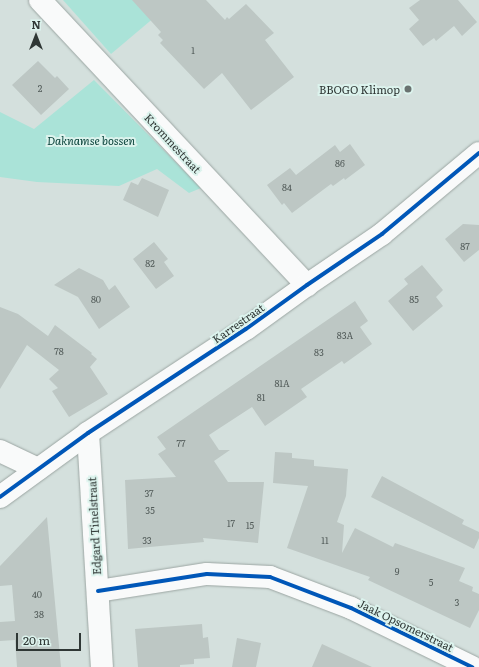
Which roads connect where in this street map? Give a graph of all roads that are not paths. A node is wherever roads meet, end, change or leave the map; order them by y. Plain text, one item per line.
1 (40, 0) edge
2 (479, 153) edge
3 (307, 284) junction
4 (88, 433) junction
5 (0, 450) edge
6 (38, 469) junction
7 (0, 497) edge
8 (98, 591) junction
9 (102, 667) edge
10 (472, 667) edge

1 - 3 street, Krommestraat
2 - 3 street, Karrestraat
3 - 4 street, Karrestraat
4 - 6 street, Karrestraat
4 - 8 street, Edgard Tinelstraat
5 - 6 street
6 - 7 street, Karrestraat
8 - 9 street, Edgard Tinelstraat
8 - 10 street, Jaak Opsomerstraat

